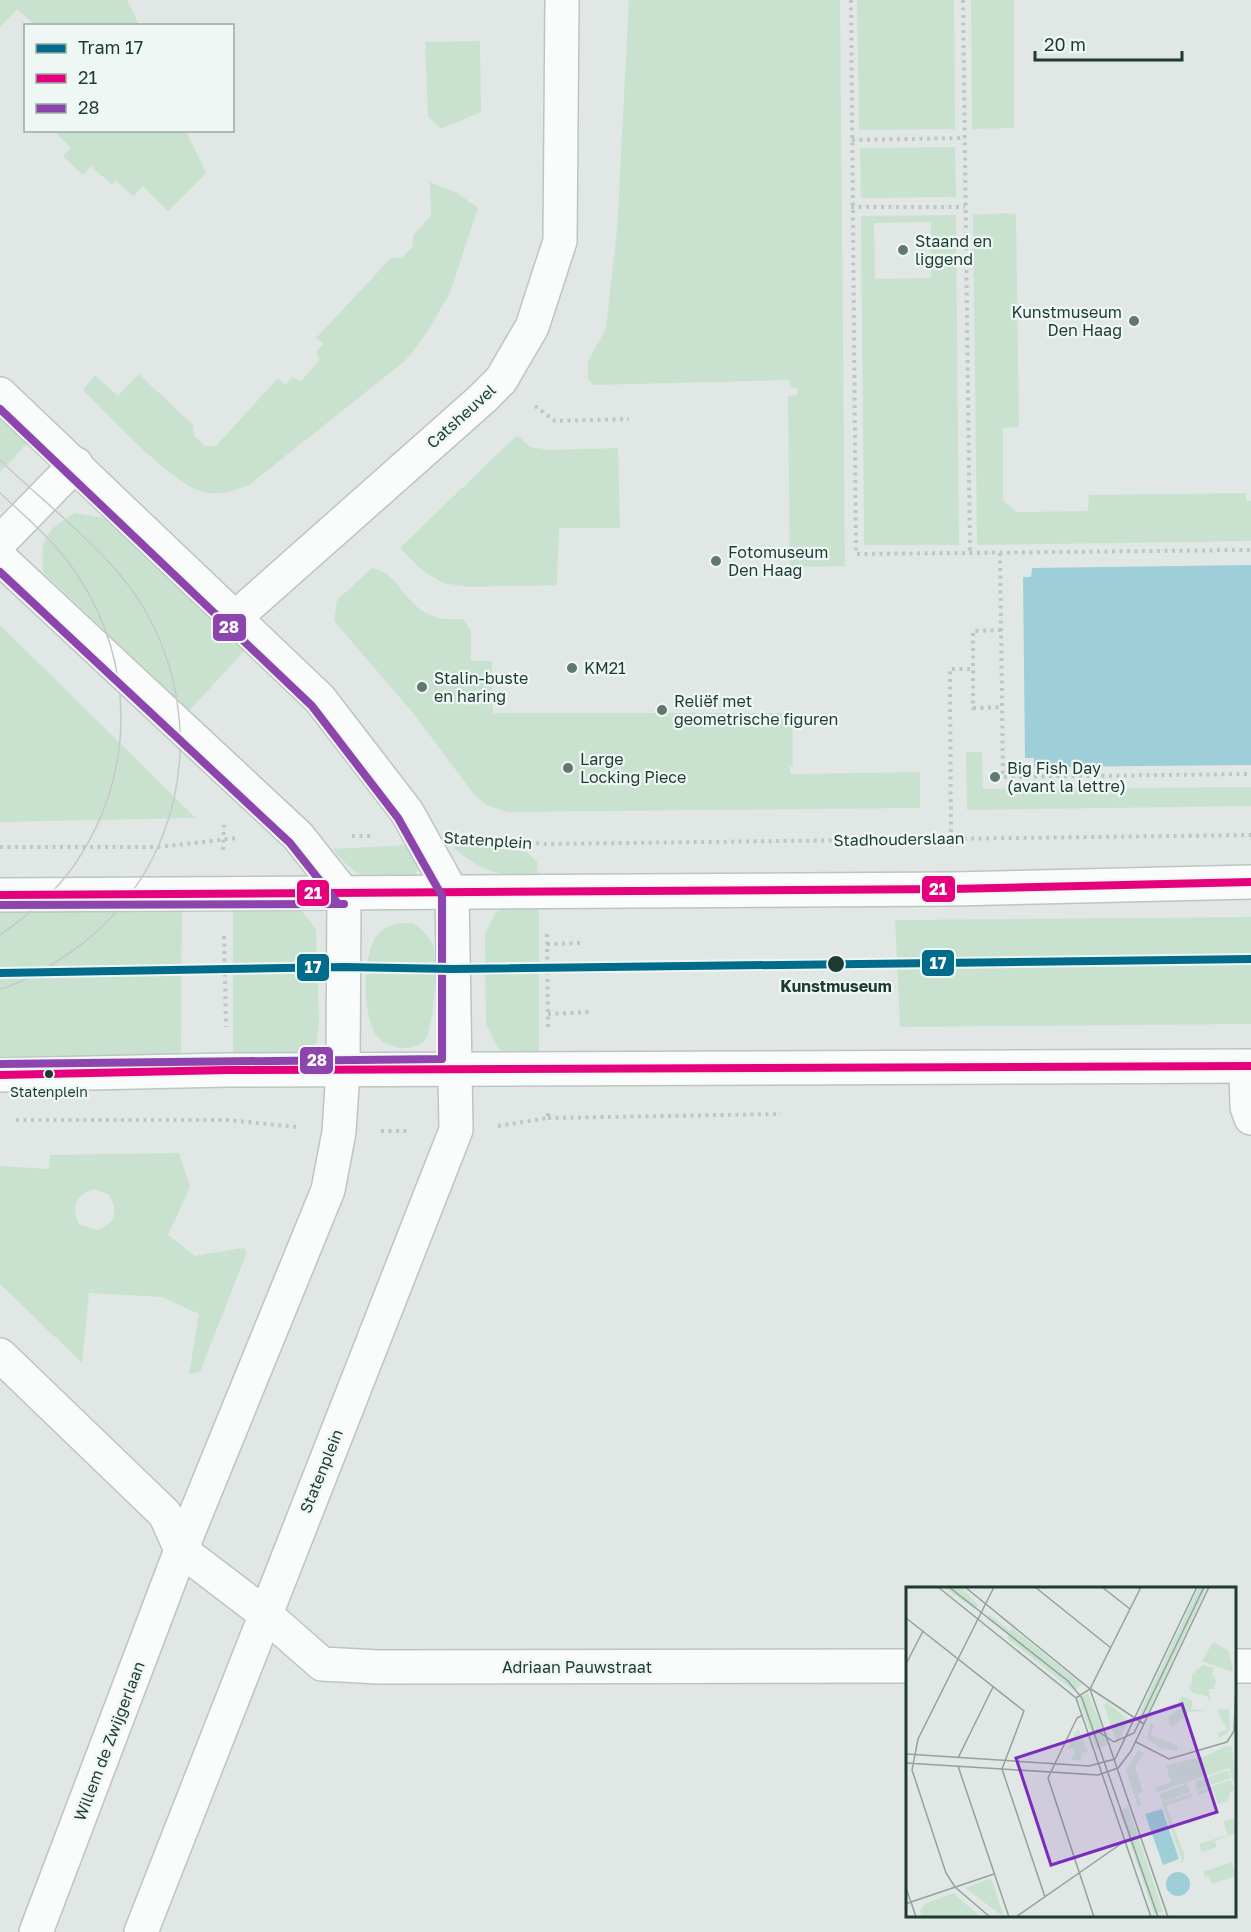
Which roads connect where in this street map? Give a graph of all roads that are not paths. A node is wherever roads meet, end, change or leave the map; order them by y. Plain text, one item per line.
1 (562, 0) edge
2 (0, 394) edge
3 (76, 465) junction
4 (0, 542) edge
5 (0, 558) edge
6 (236, 617) junction
7 (1251, 882) edge
8 (452, 893) junction
9 (344, 894) junction
10 (0, 895) edge
11 (1249, 1066) edge
12 (453, 1069) junction
13 (343, 1070) junction
14 (0, 1075) edge
15 (1251, 1118) edge
16 (0, 1355) edge
17 (181, 1551) junction
18 (265, 1614) junction
19 (906, 1666) edge
20 (36, 1932) edge
21 (141, 1932) edge

1 - 6 street, Catsheuvel
2 - 3 street, Statenplein
3 - 4 street
3 - 6 street, Statenplein
5 - 9 street
6 - 8 street, Statenplein
7 - 8 street
8 - 9 street
8 - 12 street, Statenplein
9 - 10 street
9 - 13 street
11 - 12 street
11 - 15 street
12 - 13 street
12 - 18 street, Statenplein
13 - 14 street
13 - 17 street
16 - 17 street
17 - 18 street
17 - 20 street, Willem de Zwijgerlaan
18 - 19 street, Adriaan Pauwstraat
18 - 21 street

